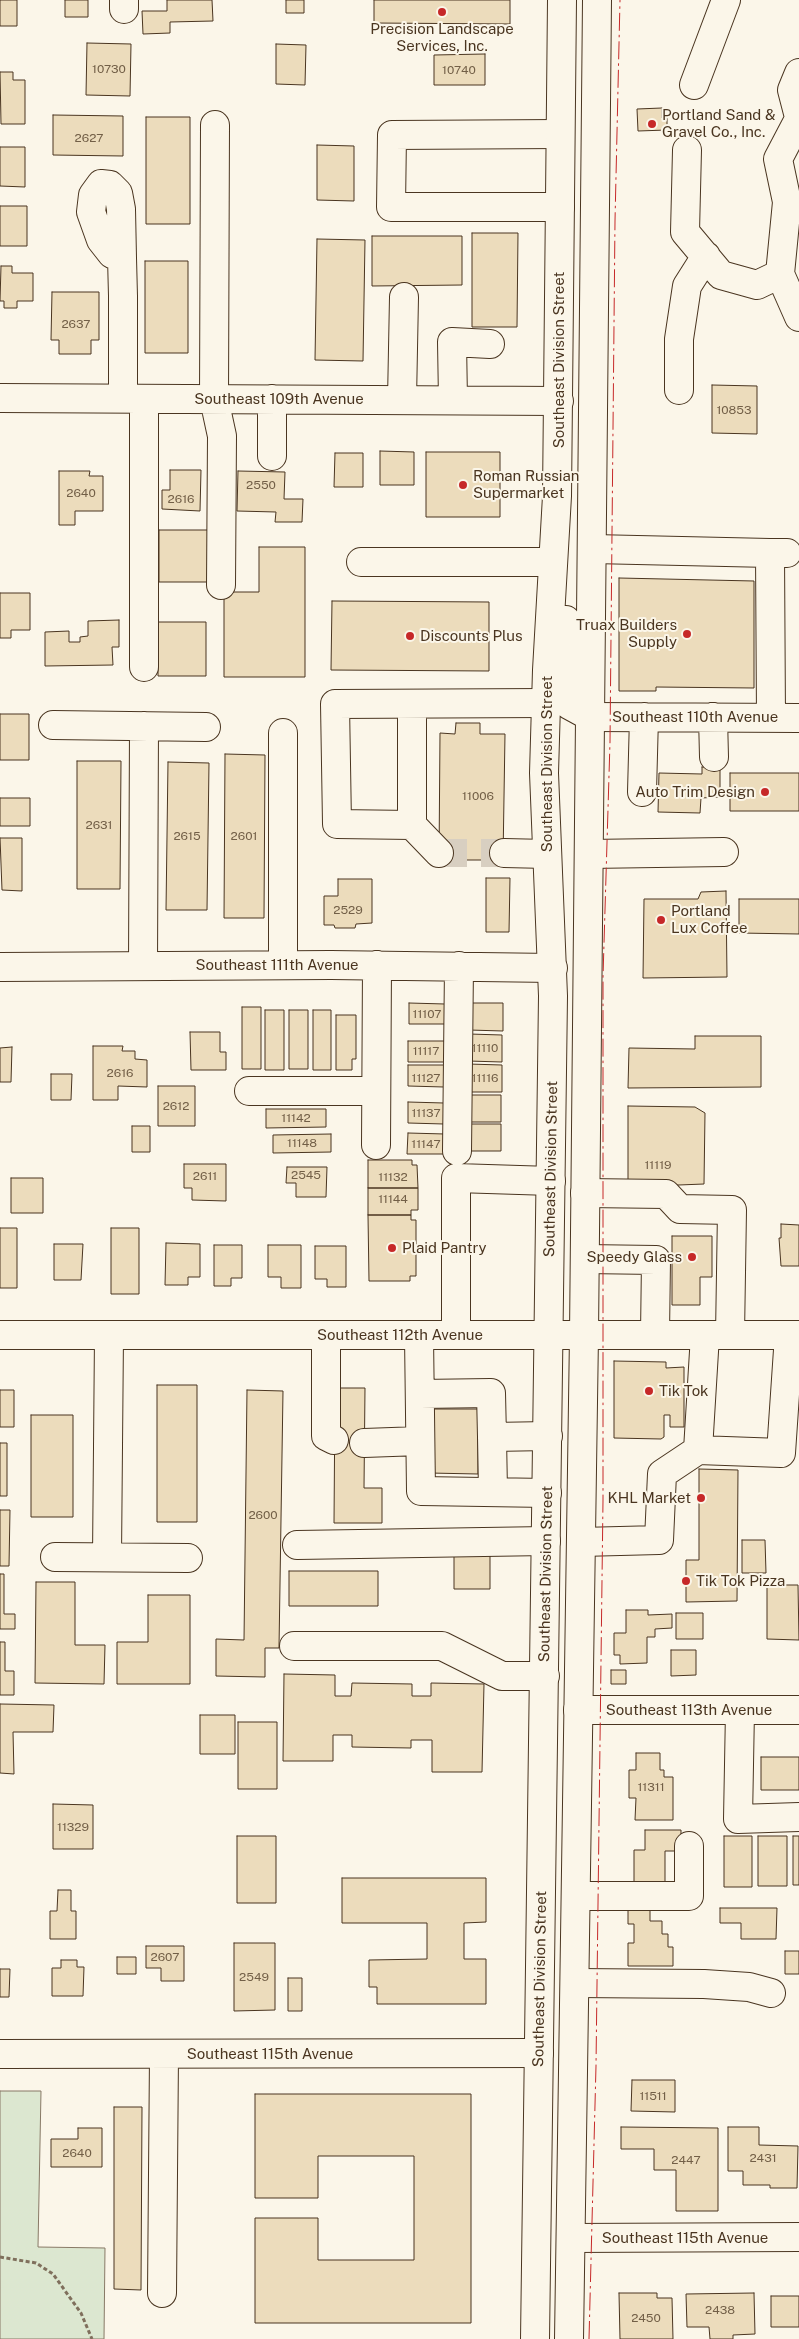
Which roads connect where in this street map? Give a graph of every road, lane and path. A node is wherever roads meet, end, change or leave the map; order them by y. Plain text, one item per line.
1 (562, 0) edge
2 (597, 0) edge
3 (726, 0) edge
4 (799, 73) edge
5 (694, 85) dead end
6 (799, 118) edge
7 (215, 125) dead end
8 (560, 134) junction
9 (687, 150) dead end
10 (560, 207) junction
11 (706, 256) junction
12 (122, 258) dead end
13 (780, 274) junction
14 (404, 297) dead end
15 (799, 317) edge
16 (490, 344) dead end
17 (679, 390) dead end
18 (0, 398) edge
19 (133, 398) junction
20 (214, 399) junction
21 (272, 399) junction
22 (402, 400) junction
23 (453, 400) junction
24 (559, 401) junction
25 (593, 444) junction
26 (272, 456) dead end
27 (592, 549) junction
28 (361, 562) dead end
29 (553, 562) junction
30 (221, 585) dead end
31 (144, 667) dead end
32 (545, 703) junction
33 (412, 705) junction
34 (590, 717) junction
35 (644, 717) junction
36 (713, 717) junction
37 (772, 718) junction
38 (799, 718) edge
39 (53, 725) dead end
40 (144, 726) junction
41 (206, 726) dead end
42 (284, 733) dead end
43 (714, 757) dead end
44 (642, 792) dead end
45 (412, 825) junction
46 (724, 852) dead end
47 (439, 853) dead end
48 (504, 853) tunnel mouth
49 (547, 854) junction
50 (589, 854) junction
51 (283, 965) junction
52 (377, 965) junction
53 (0, 966) edge
54 (143, 966) junction
55 (459, 966) junction
56 (553, 968) junction
57 (249, 1091) dead end
58 (376, 1091) junction
59 (376, 1145) dead end
60 (457, 1151) dead end
61 (551, 1181) junction
62 (585, 1193) junction
63 (584, 1259) junction
64 (655, 1334) junction
65 (0, 1335) edge
66 (109, 1335) junction
67 (326, 1335) junction
68 (456, 1335) junction
69 (584, 1335) junction
70 (718, 1335) junction
71 (794, 1335) edge
72 (419, 1336) junction
73 (549, 1336) junction
74 (420, 1394) junction
75 (548, 1436) junction
76 (492, 1437) junction
77 (334, 1440) dead end
78 (420, 1442) junction
79 (364, 1443) dead end
80 (698, 1450) junction
81 (493, 1491) junction
82 (547, 1493) junction
83 (546, 1542) junction
84 (580, 1542) junction
85 (297, 1545) dead end
86 (55, 1557) dead end
87 (107, 1557) junction
88 (188, 1558) dead end
89 (294, 1646) dead end
90 (545, 1676) junction
91 (578, 1710) junction
92 (740, 1710) junction
93 (799, 1710) edge
94 (799, 1818) edge
95 (689, 1846) dead end
96 (576, 1896) junction
97 (575, 1983) junction
98 (772, 1993) dead end
99 (539, 2053) junction
100 (0, 2054) edge
101 (164, 2054) junction
102 (799, 2237) edge
103 (571, 2238) junction
104 (0, 2257) edge
105 (162, 2293) dead end
106 (92, 2339) edge
107 (535, 2339) edge
108 (569, 2339) edge

1 - 8 main road, Southeast Division Street
2 - 25 main road
3 - 5 main road
4 - 6 main road
6 - 13 main road
7 - 20 main road
8 - 10 main road, Southeast Division Street
8 - 10 main road
9 - 11 main road
10 - 24 main road, Southeast Division Street
11 - 13 main road
11 - 17 main road
12 - 19 main road
13 - 15 main road
14 - 22 main road
16 - 23 main road
18 - 19 main road, Southeast 109th Avenue
19 - 20 main road, Southeast 109th Avenue
19 - 31 main road
20 - 21 main road, Southeast 109th Avenue
20 - 30 main road
21 - 22 main road, Southeast 109th Avenue
21 - 26 main road
22 - 23 main road, Southeast 109th Avenue
23 - 24 main road, Southeast 109th Avenue
24 - 25 main road
24 - 29 main road, Southeast Division Street
25 - 27 main road
27 - 34 main road
27 - 37 main road
28 - 29 main road
29 - 32 main road, Southeast Division Street
29 - 34 main road
32 - 33 main road
32 - 49 main road, Southeast Division Street
33 - 45 main road
33 - 45 main road
34 - 35 main road, Southeast 110th Avenue
34 - 50 main road
35 - 36 main road, Southeast 110th Avenue
35 - 44 main road
36 - 37 main road, Southeast 110th Avenue
36 - 43 main road
37 - 38 main road, Southeast 110th Avenue
39 - 40 main road
40 - 41 main road
40 - 54 main road
42 - 51 main road
45 - 47 main road
46 - 50 main road
48 - 49 main road
49 - 56 main road, Southeast Division Street
50 - 62 main road
51 - 52 main road, Southeast 111th Avenue
51 - 54 main road, Southeast 111th Avenue
52 - 55 main road, Southeast 111th Avenue
52 - 58 main road
53 - 54 main road, Southeast 111th Avenue
55 - 56 main road, Southeast 111th Avenue
55 - 60 main road
56 - 61 main road, Southeast Division Street
57 - 58 main road
58 - 59 main road
61 - 68 main road
61 - 73 main road, Southeast Division Street
62 - 63 main road
62 - 70 main road
63 - 64 main road
63 - 69 main road
64 - 69 main road, Southeast 112th Avenue
64 - 70 main road, Southeast 112th Avenue
65 - 66 main road, Southeast 112th Avenue
66 - 67 main road, Southeast 112th Avenue
66 - 87 main road
67 - 72 main road, Southeast 112th Avenue
67 - 77 main road
68 - 72 main road, Southeast 112th Avenue
68 - 73 main road, Southeast 112th Avenue
69 - 73 main road, Southeast 112th Avenue
69 - 84 main road
70 - 71 main road, Southeast 112th Avenue
70 - 80 main road
71 - 80 main road
72 - 74 main road
73 - 75 main road, Southeast Division Street
74 - 76 main road
74 - 78 main road
75 - 76 main road
75 - 82 main road, Southeast Division Street
76 - 81 main road
78 - 79 main road
78 - 81 main road
80 - 84 main road
81 - 82 main road
82 - 83 main road, Southeast Division Street
83 - 85 main road
83 - 90 main road, Southeast Division Street
84 - 91 main road
86 - 87 main road
87 - 88 main road
89 - 90 main road
90 - 99 main road, Southeast Division Street
91 - 92 main road, Southeast 113th Avenue
91 - 96 main road
92 - 93 main road, Southeast 113th Avenue
92 - 94 main road
95 - 96 main road
96 - 97 main road
97 - 98 main road
97 - 103 main road
99 - 101 main road, Southeast 115th Avenue
99 - 107 main road, Southeast Division Street
100 - 101 main road, Southeast 115th Avenue
101 - 105 main road
102 - 103 main road, Southeast 115th Avenue
103 - 108 main road
104 - 106 path

